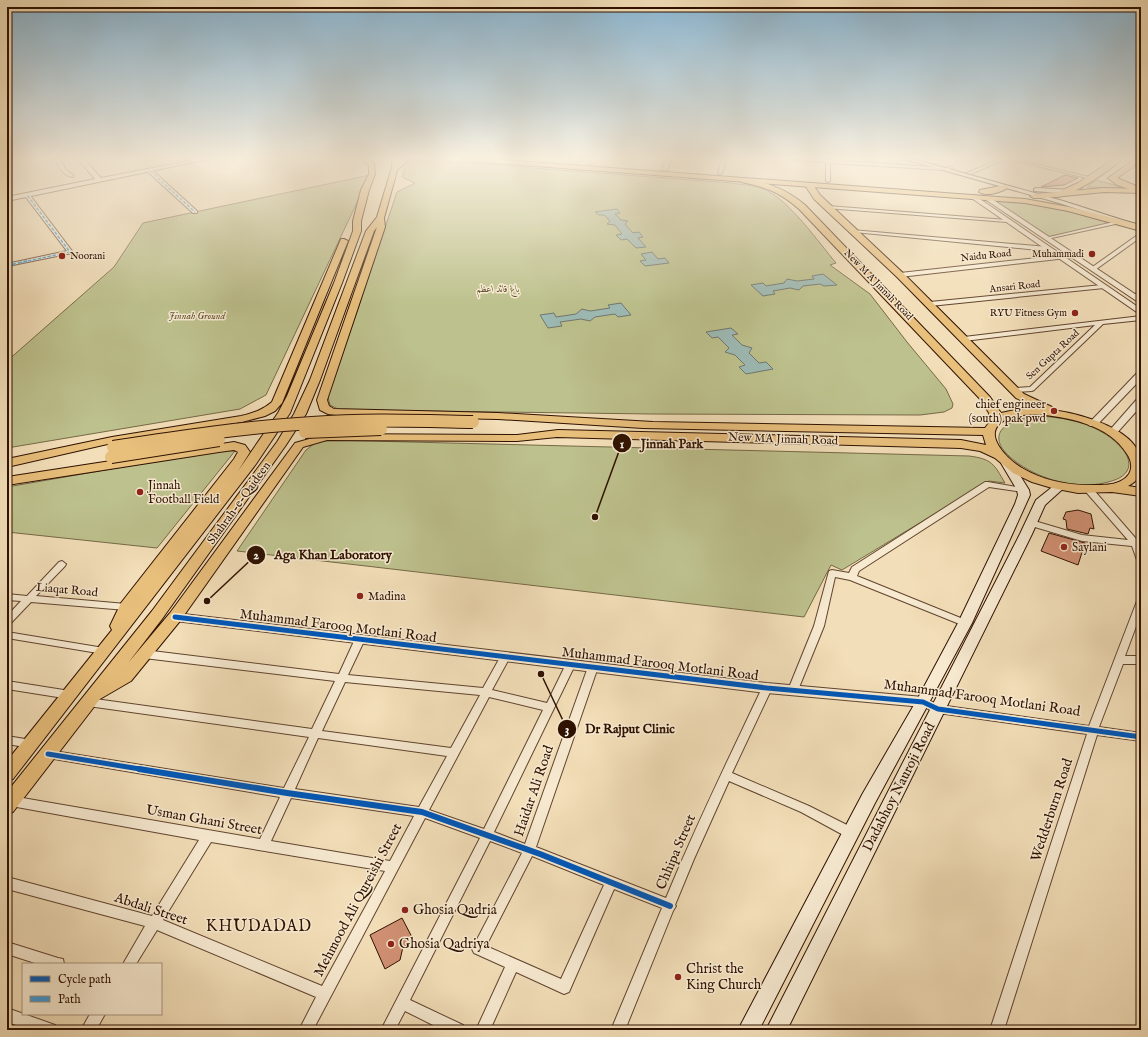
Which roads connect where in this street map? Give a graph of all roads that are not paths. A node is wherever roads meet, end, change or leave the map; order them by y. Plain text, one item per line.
1 (36, 207) edge
2 (190, 207) edge
3 (363, 207) edge
4 (383, 207) edge
5 (802, 207) edge
6 (828, 207) edge
7 (833, 207) edge
8 (988, 207) edge
9 (1001, 207) edge
10 (1062, 207) edge
11 (1074, 207) edge
12 (1087, 207) edge
13 (195, 212) dead end
14 (381, 217) junction
15 (1007, 221) junction
16 (1118, 222) junction
17 (361, 227) junction
18 (1141, 228) edge
19 (854, 231) junction
20 (1141, 235) edge
21 (1047, 238) junction
22 (1048, 249) junction
23 (1074, 256) junction
24 (1060, 257) junction
25 (7, 261) edge
26 (1093, 269) junction
27 (900, 275) junction
28 (1102, 287) junction
29 (1141, 292) edge
30 (1135, 297) junction
31 (1141, 302) edge
32 (930, 304) junction
33 (1141, 313) edge
34 (1141, 318) edge
35 (1101, 324) junction
36 (964, 339) junction
37 (1141, 374) edge
38 (1015, 390) junction
39 (1141, 400) edge
40 (1052, 412) junction
41 (997, 420) junction
42 (1093, 424) junction
43 (652, 425) junction
44 (471, 427) junction
45 (989, 432) junction
46 (558, 433) junction
47 (1112, 433) junction
48 (112, 452) junction
49 (1137, 456) edge
50 (1003, 459) junction
51 (7, 464) edge
52 (7, 475) edge
53 (7, 481) edge
54 (1141, 481) edge
55 (1060, 486) junction
56 (1141, 486) edge
57 (1112, 488) junction
58 (1023, 490) junction
59 (1089, 490) junction
60 (1141, 492) edge
61 (1031, 523) junction
62 (1138, 544) edge
63 (1141, 560) edge
64 (62, 564) dead end
65 (852, 577) junction
66 (7, 597) edge
67 (29, 599) junction
68 (1141, 601) edge
69 (126, 607) junction
70 (175, 617) junction
71 (7, 622) edge
72 (965, 623) junction
73 (7, 635) edge
74 (360, 639) junction
75 (104, 651) junction
76 (144, 654) junction
77 (505, 657) junction
78 (1119, 660) junction
79 (1141, 660) edge
80 (570, 665) junction
81 (593, 667) junction
82 (342, 678) junction
83 (7, 685) edge
84 (767, 688) junction
85 (793, 690) junction
86 (485, 692) junction
87 (70, 694) junction
88 (90, 699) junction
89 (923, 702) junction
90 (549, 707) junction
91 (938, 710) junction
92 (1093, 730) junction
93 (316, 733) junction
94 (1141, 736) edge
95 (7, 740) edge
96 (31, 744) junction
97 (453, 752) junction
98 (48, 754) junction
99 (7, 774) edge
100 (726, 774) junction
101 (287, 793) junction
102 (9, 804) edge
103 (422, 812) junction
104 (851, 833) junction
105 (487, 835) junction
106 (208, 836) junction
107 (263, 845) junction
108 (529, 850) junction
109 (392, 867) junction
110 (611, 882) junction
111 (7, 883) edge
112 (670, 906) junction
113 (155, 923) junction
114 (7, 948) edge
115 (55, 963) edge
116 (130, 963) edge
117 (513, 964) junction
118 (325, 994) junction
119 (402, 1003) junction
120 (7, 1015) edge
121 (97, 1015) edge
122 (50, 1030) edge
123 (88, 1030) edge
124 (306, 1030) edge
125 (388, 1030) edge
126 (458, 1030) edge
127 (483, 1030) edge
128 (618, 1030) edge
129 (748, 1030) edge
130 (776, 1030) edge
131 (997, 1030) edge

1 - 25 street
2 - 13 street
3 - 17 main road, Shahrah-e-Qaideen
4 - 14 main road, Shahrah-e-Qaideen
5 - 41 main road, New M A Jinnah Road
6 - 19 main road, New M A Jinnah Road
7 - 15 street
8 - 15 street
9 - 21 street
10 - 16 highway
11 - 18 main road
12 - 18 highway
14 - 17 main road, Shahrah-e-Qaideen
14 - 43 main road
15 - 22 street
16 - 18 highway
16 - 21 street
17 - 51 main road
17 - 75 main road, Shahrah-e-Qaideen
17 - 88 main road, Shahrah-e-Qaideen
19 - 22 street
19 - 27 main road, New M A Jinnah Road
20 - 26 street
21 - 23 street
22 - 24 street
23 - 24 street, Naidu Road
23 - 26 street
24 - 27 street, Naidu Road
24 - 28 street
26 - 30 street
27 - 32 main road, New M A Jinnah Road
28 - 32 street, Ansari Road
28 - 33 street
29 - 30 street
30 - 31 street
32 - 36 main road, New M A Jinnah Road
34 - 35 street
35 - 36 street
35 - 38 street, Sen Gupta Road
36 - 38 main road, New M A Jinnah Road
37 - 42 street
38 - 40 main road, New M A Jinnah Road
39 - 47 street
40 - 41 main road
40 - 42 main road
41 - 45 main road
42 - 47 main road
43 - 44 main road
43 - 45 main road
44 - 46 main road, New MA Jinnah Road
44 - 48 main road, bridge
45 - 50 main road
46 - 50 main road, New MA Jinnah Road
46 - 70 main road
47 - 49 main road
48 - 51 main road
48 - 52 main road
49 - 57 main road
50 - 55 main road, New MA Jinnah Road
50 - 58 main road
53 - 69 main road
54 - 56 main road
55 - 59 main road, New MA Jinnah Road
55 - 61 main road, Dadabhoy Nauroji Road
57 - 59 main road, New MA Jinnah Road
57 - 60 main road
58 - 65 street
58 - 72 main road
59 - 62 street
61 - 62 street
61 - 91 main road, Dadabhoy Nauroji Road
62 - 63 street
64 - 67 street
65 - 72 street
65 - 85 street
66 - 67 street, Liaqat Road
67 - 69 street, Liaqat Road
67 - 71 street
68 - 78 street, Wedderburn Road
69 - 75 main road
70 - 74 street, Muhammad Farooq Motlani Road
70 - 76 main road
72 - 89 main road
73 - 75 street
74 - 77 street, Muhammad Farooq Motlani Road
74 - 82 street
75 - 87 main road, Shahrah-e-Qaideen
76 - 82 street
76 - 88 main road
77 - 80 street, Muhammad Farooq Motlani Road
77 - 86 street, Mehmood Ali Qureishi Street
78 - 79 street
78 - 92 street, Wedderburn Road
80 - 81 street, Muhammad Farooq Motlani Road
80 - 90 street
81 - 84 street, Muhammad Farooq Motlani Road
81 - 108 street, Haidar Ali Road
82 - 86 street
82 - 93 street
83 - 87 street
84 - 85 street, Muhammad Farooq Motlani Road
84 - 100 street, Chhipa Street
85 - 89 street, Muhammad Farooq Motlani Road
86 - 90 street
86 - 97 street, Mehmood Ali Qureishi Street
87 - 96 main road, Shahrah-e-Qaideen
88 - 93 street
88 - 98 main road, Shahrah-e-Qaideen
89 - 91 street, Muhammad Farooq Motlani Road
89 - 104 main road
90 - 105 street
91 - 92 street, Muhammad Farooq Motlani Road
91 - 130 main road, Dadabhoy Nauroji Road
92 - 94 street, Muhammad Farooq Motlani Road
92 - 131 street, Wedderburn Road
93 - 97 street
93 - 101 street
95 - 96 street
96 - 99 main road, Shahrah-e-Qaideen
97 - 103 street, Mehmood Ali Qureishi Street
98 - 101 street
98 - 102 main road, Shahrah-e-Qaideen
100 - 104 street
100 - 112 street, Chhipa Street
101 - 103 street
101 - 107 street
102 - 106 street, Usman Ghani Street
103 - 105 street
103 - 109 street, Mehmood Ali Qureishi Street
104 - 129 main road
105 - 108 street
105 - 119 street
106 - 107 street, Usman Ghani Street
106 - 113 street
107 - 109 street, Usman Ghani Street
108 - 110 street
108 - 117 street, Haidar Ali Road
109 - 118 street, Mehmood Ali Qureishi Street
110 - 112 street
110 - 117 street, Haidar Ali Road
111 - 113 street, Abdali Street
112 - 128 street, Chhipa Street
113 - 116 street
113 - 118 street, Abdali Street
114 - 115 street
117 - 127 street
118 - 124 street, Mehmood Ali Qureishi Street
119 - 125 street
119 - 126 street
120 - 122 street
121 - 123 street

